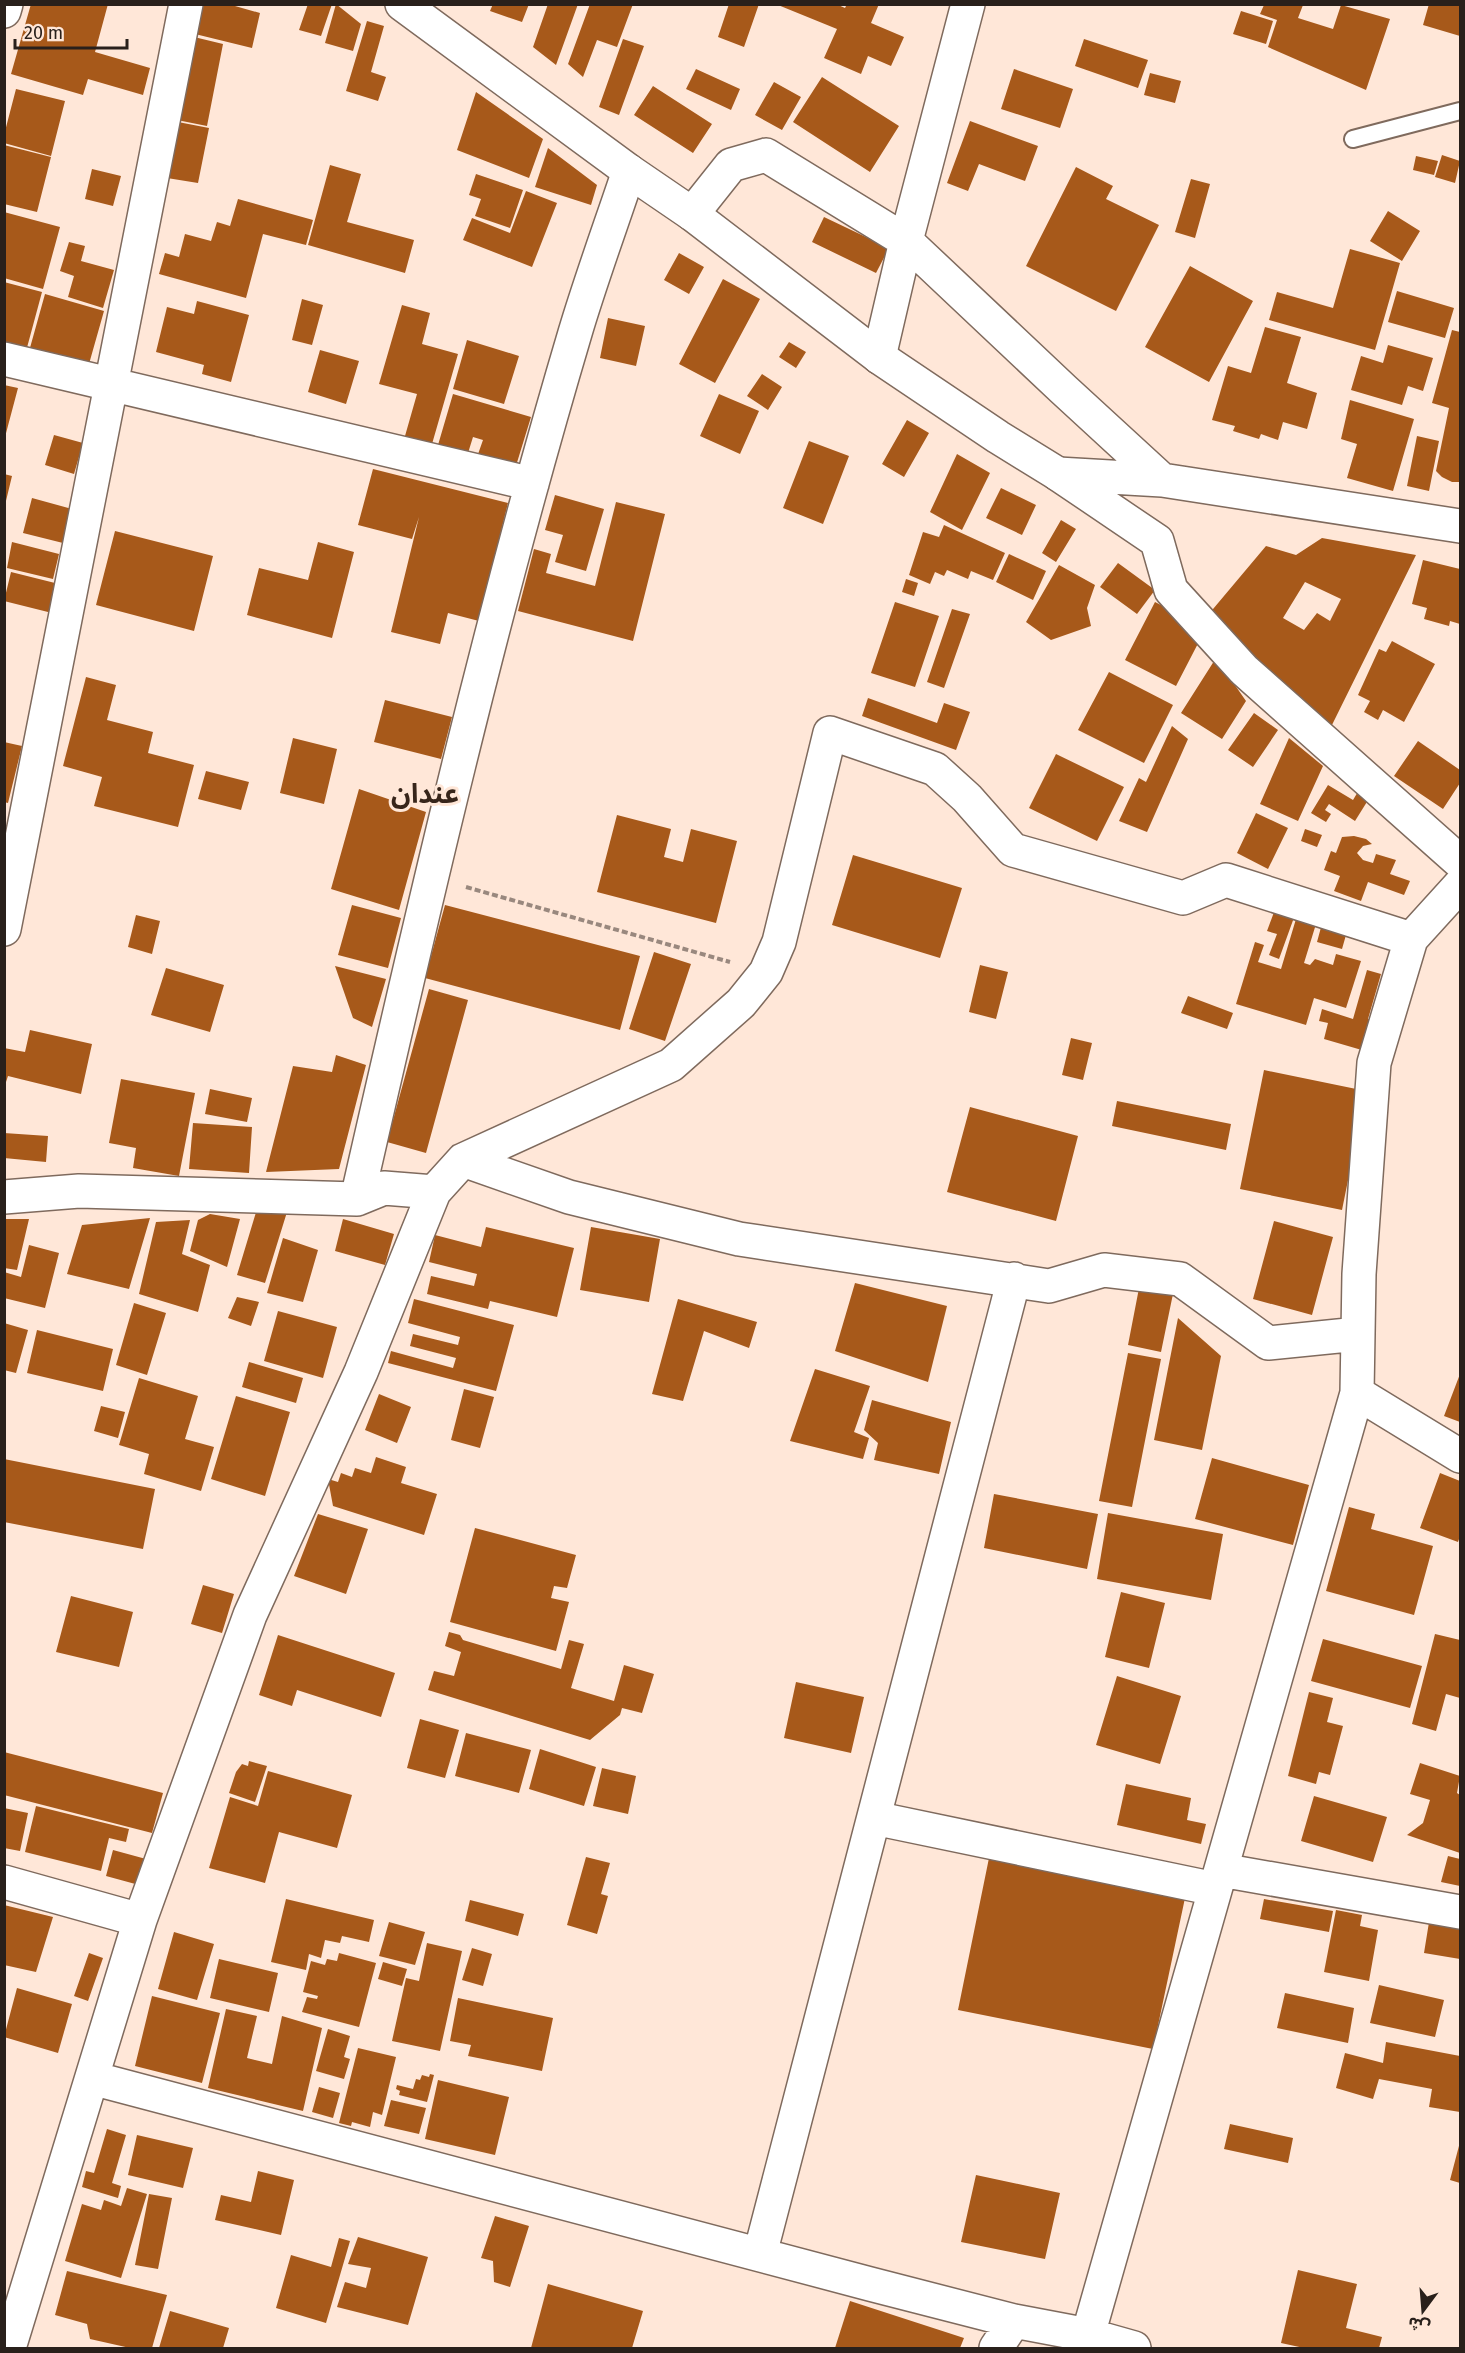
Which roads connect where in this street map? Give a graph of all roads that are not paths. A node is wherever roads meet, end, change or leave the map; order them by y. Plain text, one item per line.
1 (6, 4) edge
2 (186, 4) edge
3 (402, 4) edge
4 (968, 4) edge
5 (4, 11) edge
6 (1461, 111) edge
7 (1353, 139) dead end
8 (629, 171) junction
9 (692, 214) junction
10 (906, 242) junction
11 (879, 357) junction
12 (4, 359) edge
13 (111, 385) junction
14 (1058, 474) junction
15 (1162, 480) junction
16 (532, 484) junction
17 (1461, 526) edge
18 (1461, 862) edge
19 (1461, 885) edge
20 (4, 928) edge
21 (1411, 939) junction
22 (463, 1160) junction
23 (434, 1192) junction
24 (4, 1197) edge
25 (357, 1199) junction
26 (1014, 1279) junction
27 (1359, 1334) junction
28 (1357, 1393) junction
29 (1461, 1456) edge
30 (874, 1818) junction
31 (1218, 1879) junction
32 (4, 1882) edge
33 (1461, 1912) edge
34 (140, 1920) junction
35 (92, 2078) junction
36 (760, 2254) junction
37 (1014, 2321) junction
38 (1088, 2335) junction
39 (9, 2349) edge
40 (996, 2349) edge
41 (1134, 2349) edge

1 - 5 street
2 - 13 street
3 - 8 street
4 - 10 street
6 - 7 lane
8 - 9 street
8 - 16 street
9 - 10 street
9 - 11 street
10 - 11 street
10 - 15 street
11 - 14 street
12 - 13 street
13 - 16 street
13 - 20 street
14 - 15 street
14 - 18 street
15 - 17 street
16 - 25 street
19 - 21 street
21 - 22 street
21 - 27 street
22 - 23 street
22 - 26 street
23 - 25 street
23 - 34 street
24 - 25 street
26 - 27 street
26 - 30 street
27 - 28 street
28 - 29 street
28 - 31 street
30 - 31 street
30 - 36 street
31 - 33 street
31 - 38 street
32 - 34 street
34 - 35 street
35 - 36 street
35 - 39 street
36 - 37 street
37 - 38 street
37 - 40 street
38 - 41 street

